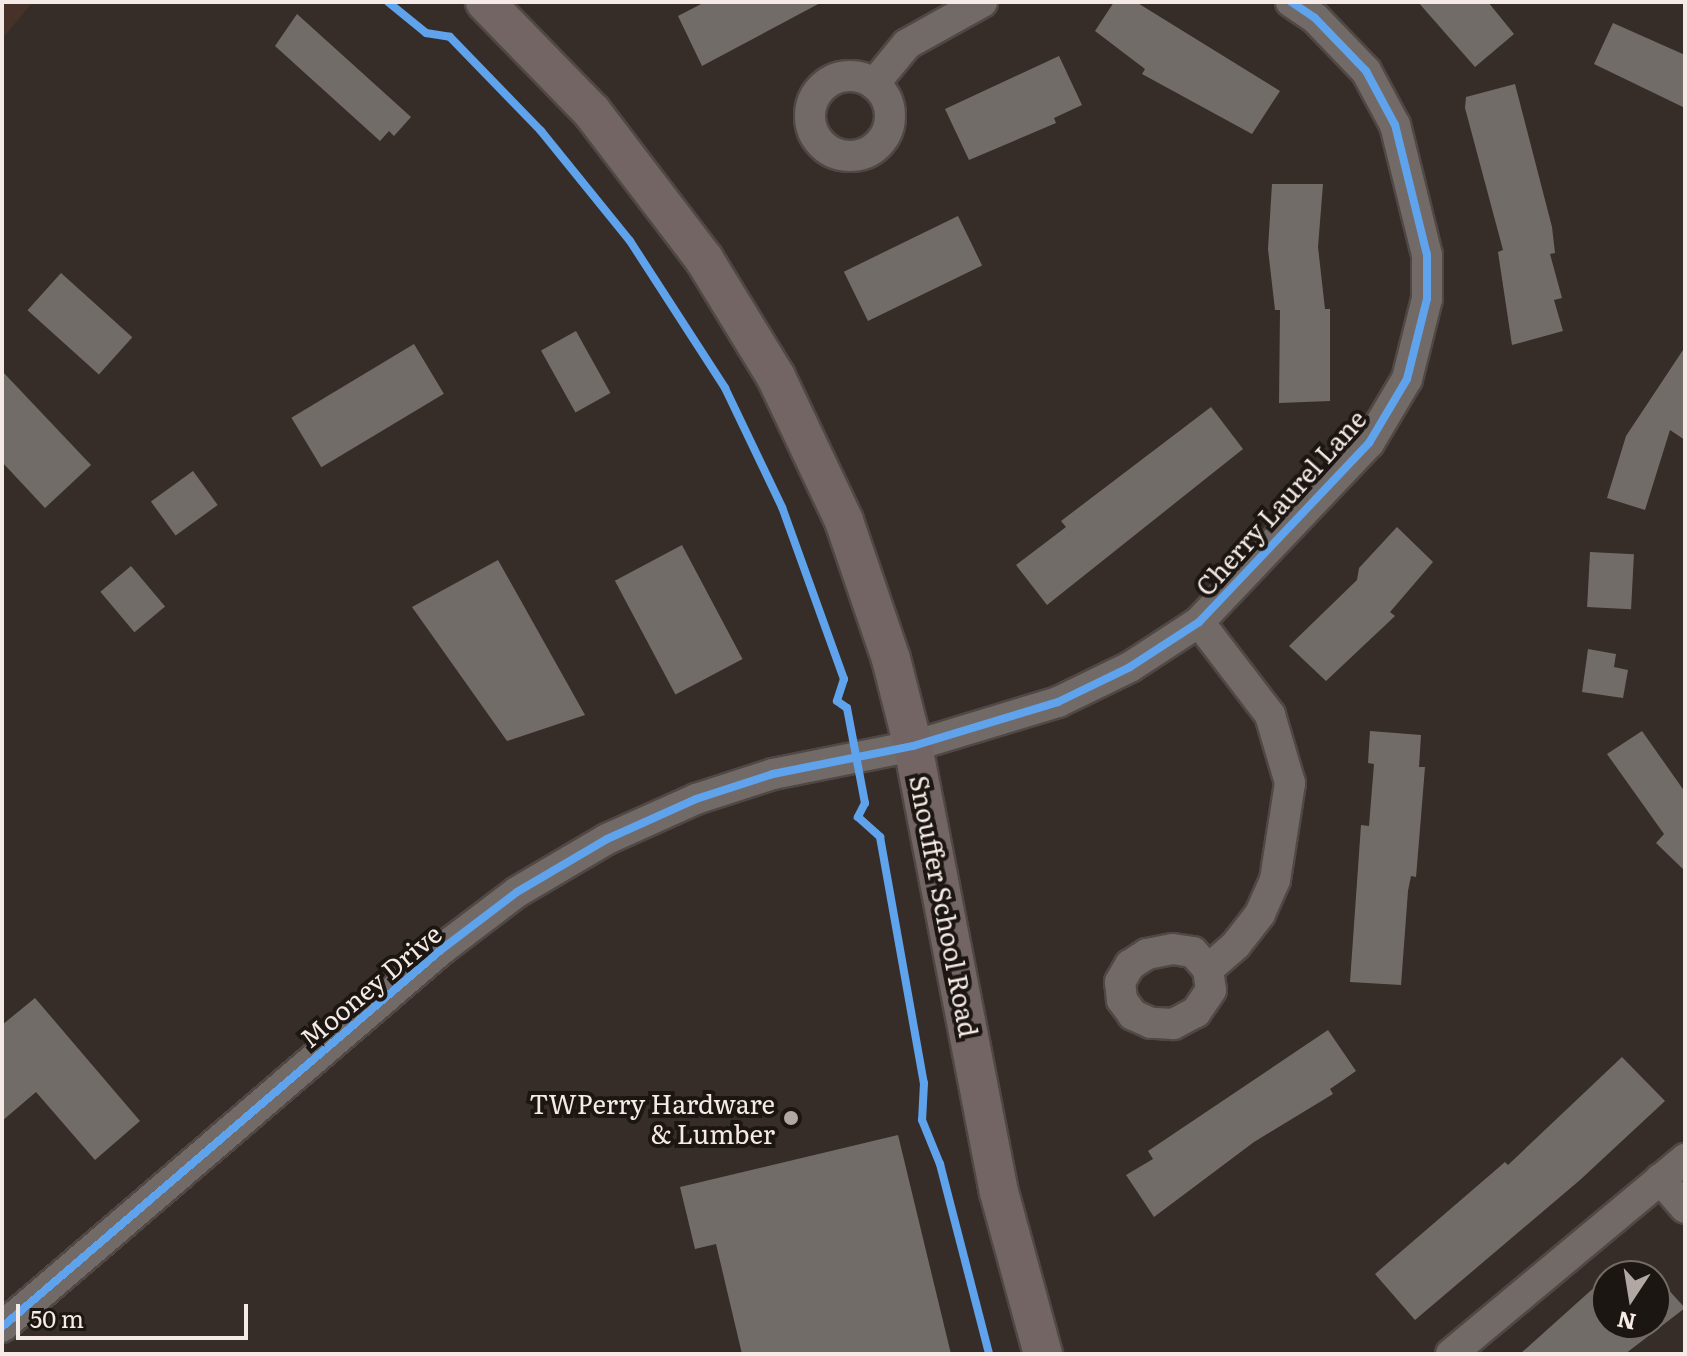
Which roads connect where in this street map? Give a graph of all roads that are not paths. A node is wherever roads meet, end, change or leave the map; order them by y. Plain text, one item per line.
1 (485, 2) edge
2 (982, 2) edge
3 (1291, 2) edge
4 (874, 84) dead end
5 (1199, 622) junction
6 (913, 746) junction
7 (1208, 969) dead end
8 (1685, 1159) edge
9 (1660, 1179) junction
10 (1685, 1208) edge
11 (2, 1327) edge
12 (1043, 1354) edge
13 (1451, 1354) edge

1 - 6 main road, Snouffer School Road
2 - 4 street
3 - 5 street, Cherry Laurel Lane
5 - 6 street, Cherry Laurel Lane
5 - 7 street
6 - 11 street, Mooney Drive
6 - 12 main road, Snouffer School Road
8 - 9 street
9 - 10 street
9 - 13 street

